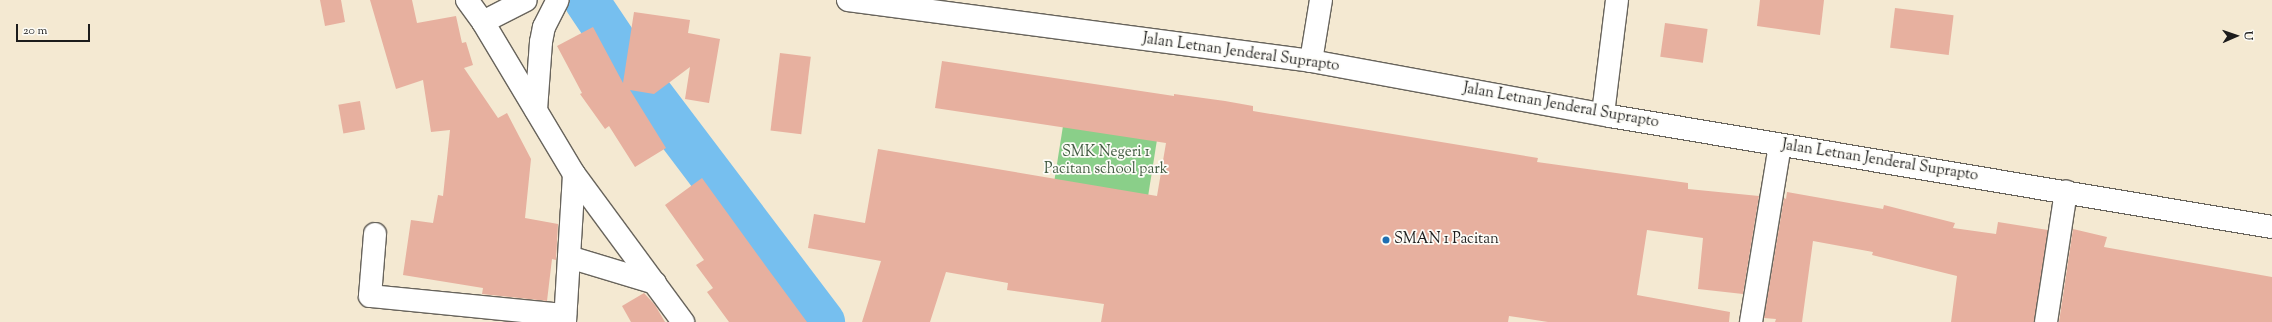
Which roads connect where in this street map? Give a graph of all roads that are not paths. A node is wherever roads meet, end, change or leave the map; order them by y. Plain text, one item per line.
1 (468, 0) edge
2 (526, 0) edge
3 (558, 0) edge
4 (848, 0) edge
5 (1321, 0) edge
6 (1617, 0) edge
7 (483, 22) junction
8 (1313, 52) junction
9 (536, 110) junction
10 (1603, 114) junction
11 (1780, 145) junction
12 (574, 174) junction
13 (2066, 192) junction
14 (2272, 227) edge
15 (375, 234) dead end
16 (569, 257) junction
17 (655, 283) junction
18 (565, 318) edge
19 (683, 322) edge
20 (1750, 322) edge
21 (2046, 322) edge

1 - 7 main road
2 - 7 main road
3 - 9 main road
4 - 8 main road, Jalan Letnan Jenderal Suprapto
5 - 8 main road
6 - 10 main road
7 - 9 main road
8 - 10 main road, Jalan Letnan Jenderal Suprapto
9 - 12 main road
10 - 11 main road, Jalan Letnan Jenderal Suprapto
11 - 13 main road, Jalan Letnan Jenderal Suprapto
11 - 20 main road
12 - 16 main road
12 - 17 main road
13 - 14 main road, Jalan Letnan Jenderal Suprapto
13 - 21 main road
15 - 18 main road
16 - 17 main road
16 - 18 main road
17 - 19 main road

